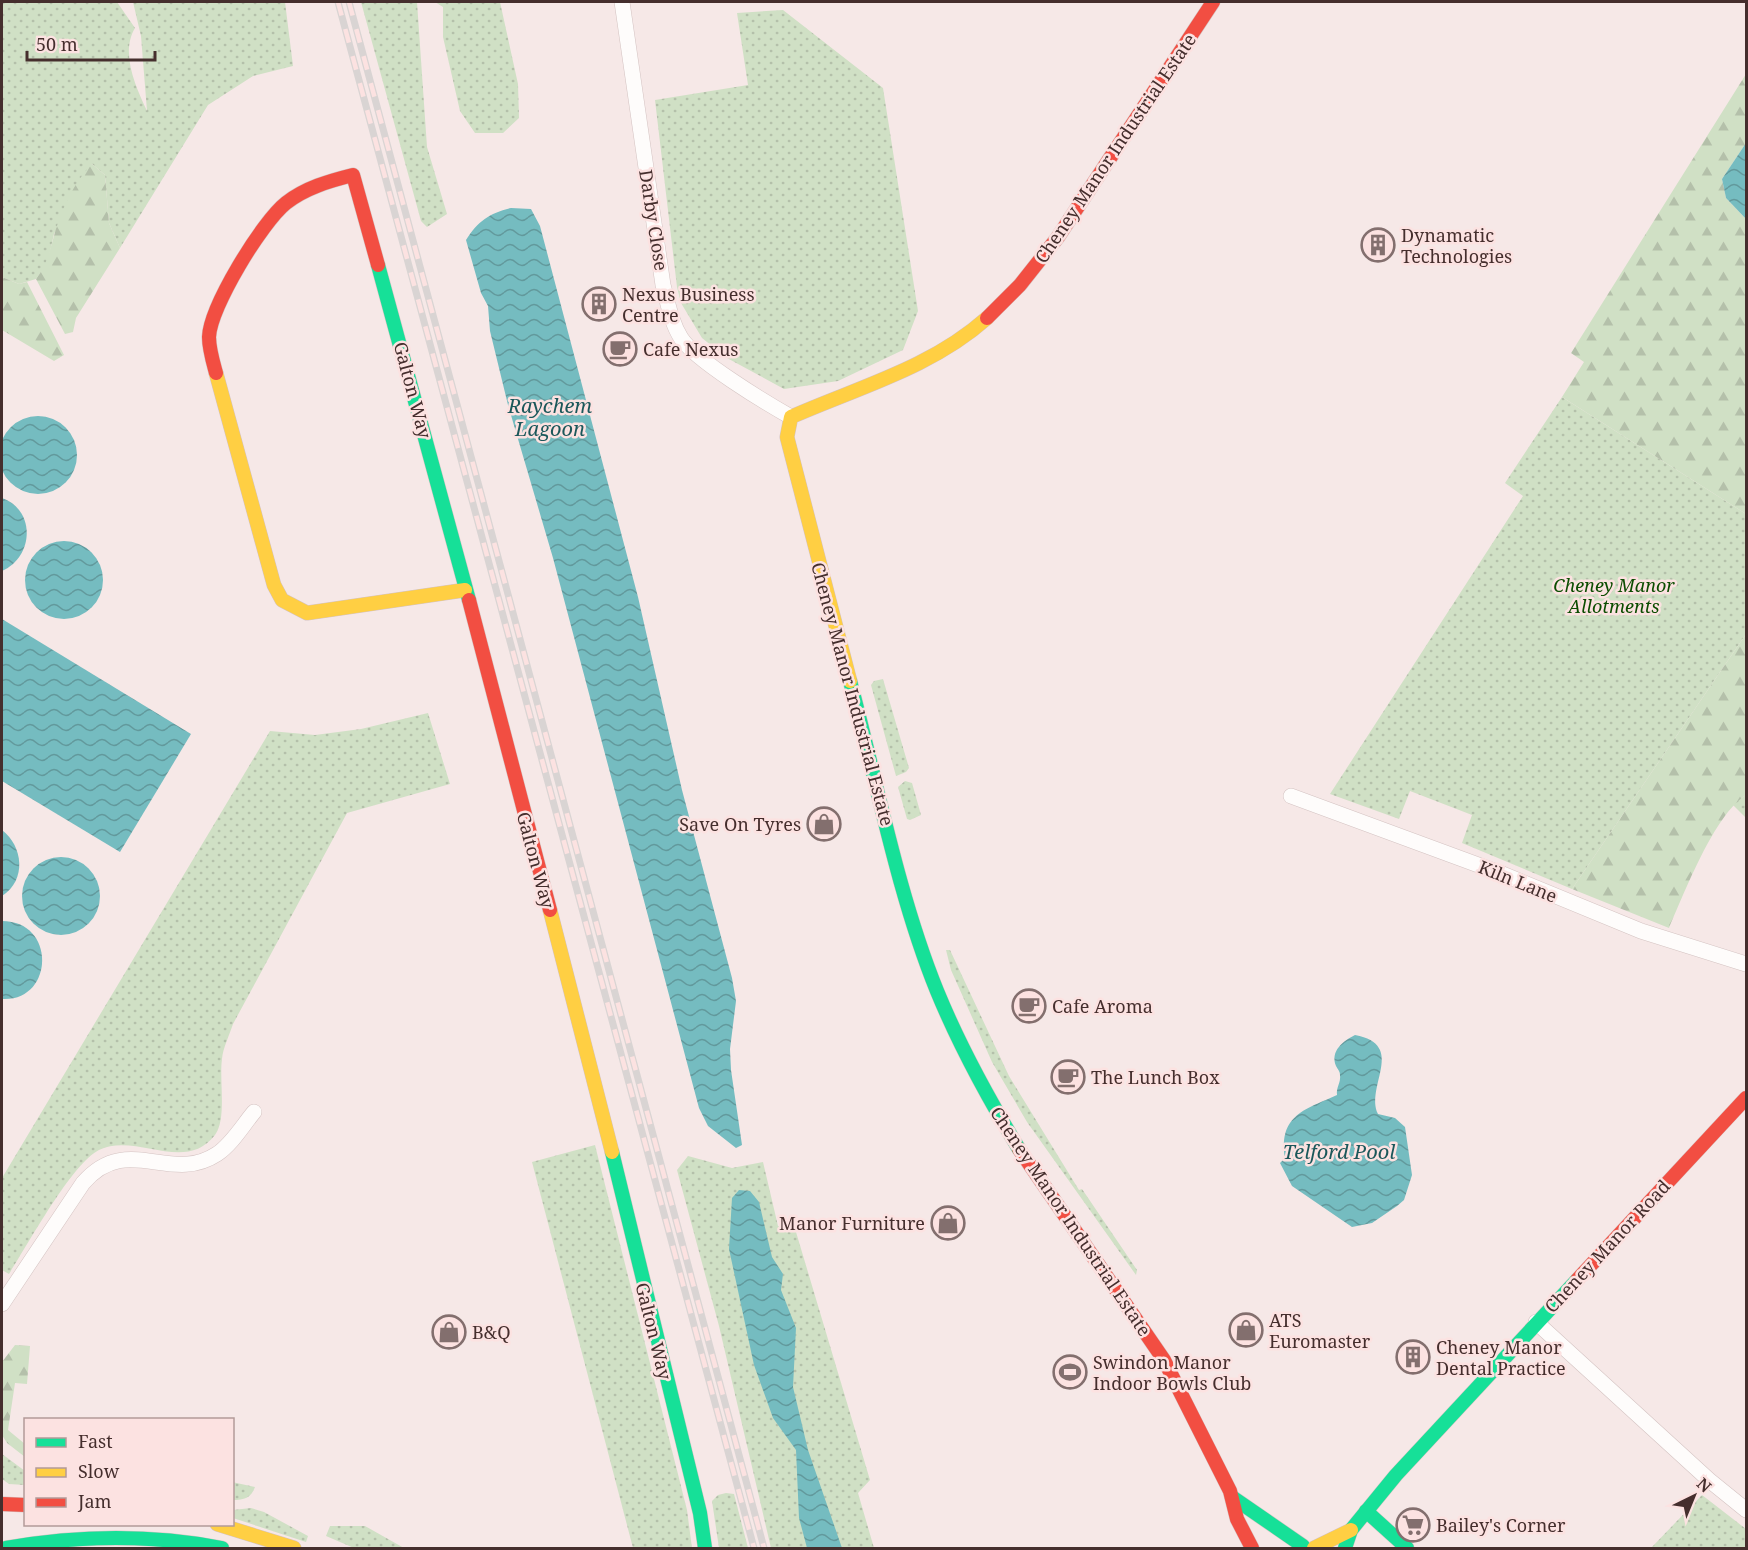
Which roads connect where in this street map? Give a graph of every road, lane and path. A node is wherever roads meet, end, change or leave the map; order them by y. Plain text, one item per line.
1 (622, 2) edge
2 (1213, 2) edge
3 (790, 417) junction
4 (465, 590) junction
5 (1291, 796) dead end
6 (1746, 964) edge
7 (1745, 1102) edge
8 (254, 1112) dead end
9 (2, 1304) edge
10 (1536, 1322) junction
11 (1232, 1497) junction
12 (2, 1504) edge
13 (24, 1505) edge
14 (1746, 1510) edge
15 (1366, 1511) junction
16 (223, 1526) edge
17 (1351, 1530) junction
18 (6, 1548) edge
19 (222, 1548) edge
20 (294, 1548) edge
21 (705, 1548) edge
22 (1252, 1548) edge
23 (1305, 1548) edge
24 (1345, 1548) edge
25 (1407, 1548) edge

1 - 3 street, Darby Close
2 - 3 street, Cheney Manor Industrial Estate
3 - 11 street, Cheney Manor Industrial Estate
4 - 4 street, Galton Way
4 - 21 street, Galton Way
5 - 6 street, Kiln Lane
7 - 10 street, Cheney Manor Road
8 - 9 street
10 - 14 street
10 - 15 street, Cheney Manor Road
11 - 22 street, Cheney Manor Industrial Estate
11 - 23 street, Cheney Manor Industrial Estate
12 - 13 street
15 - 17 street, Cheney Manor Road
15 - 25 street
16 - 20 street
17 - 23 street, Cheney Manor Road
17 - 24 street, Cheney Manor Road
18 - 19 street

